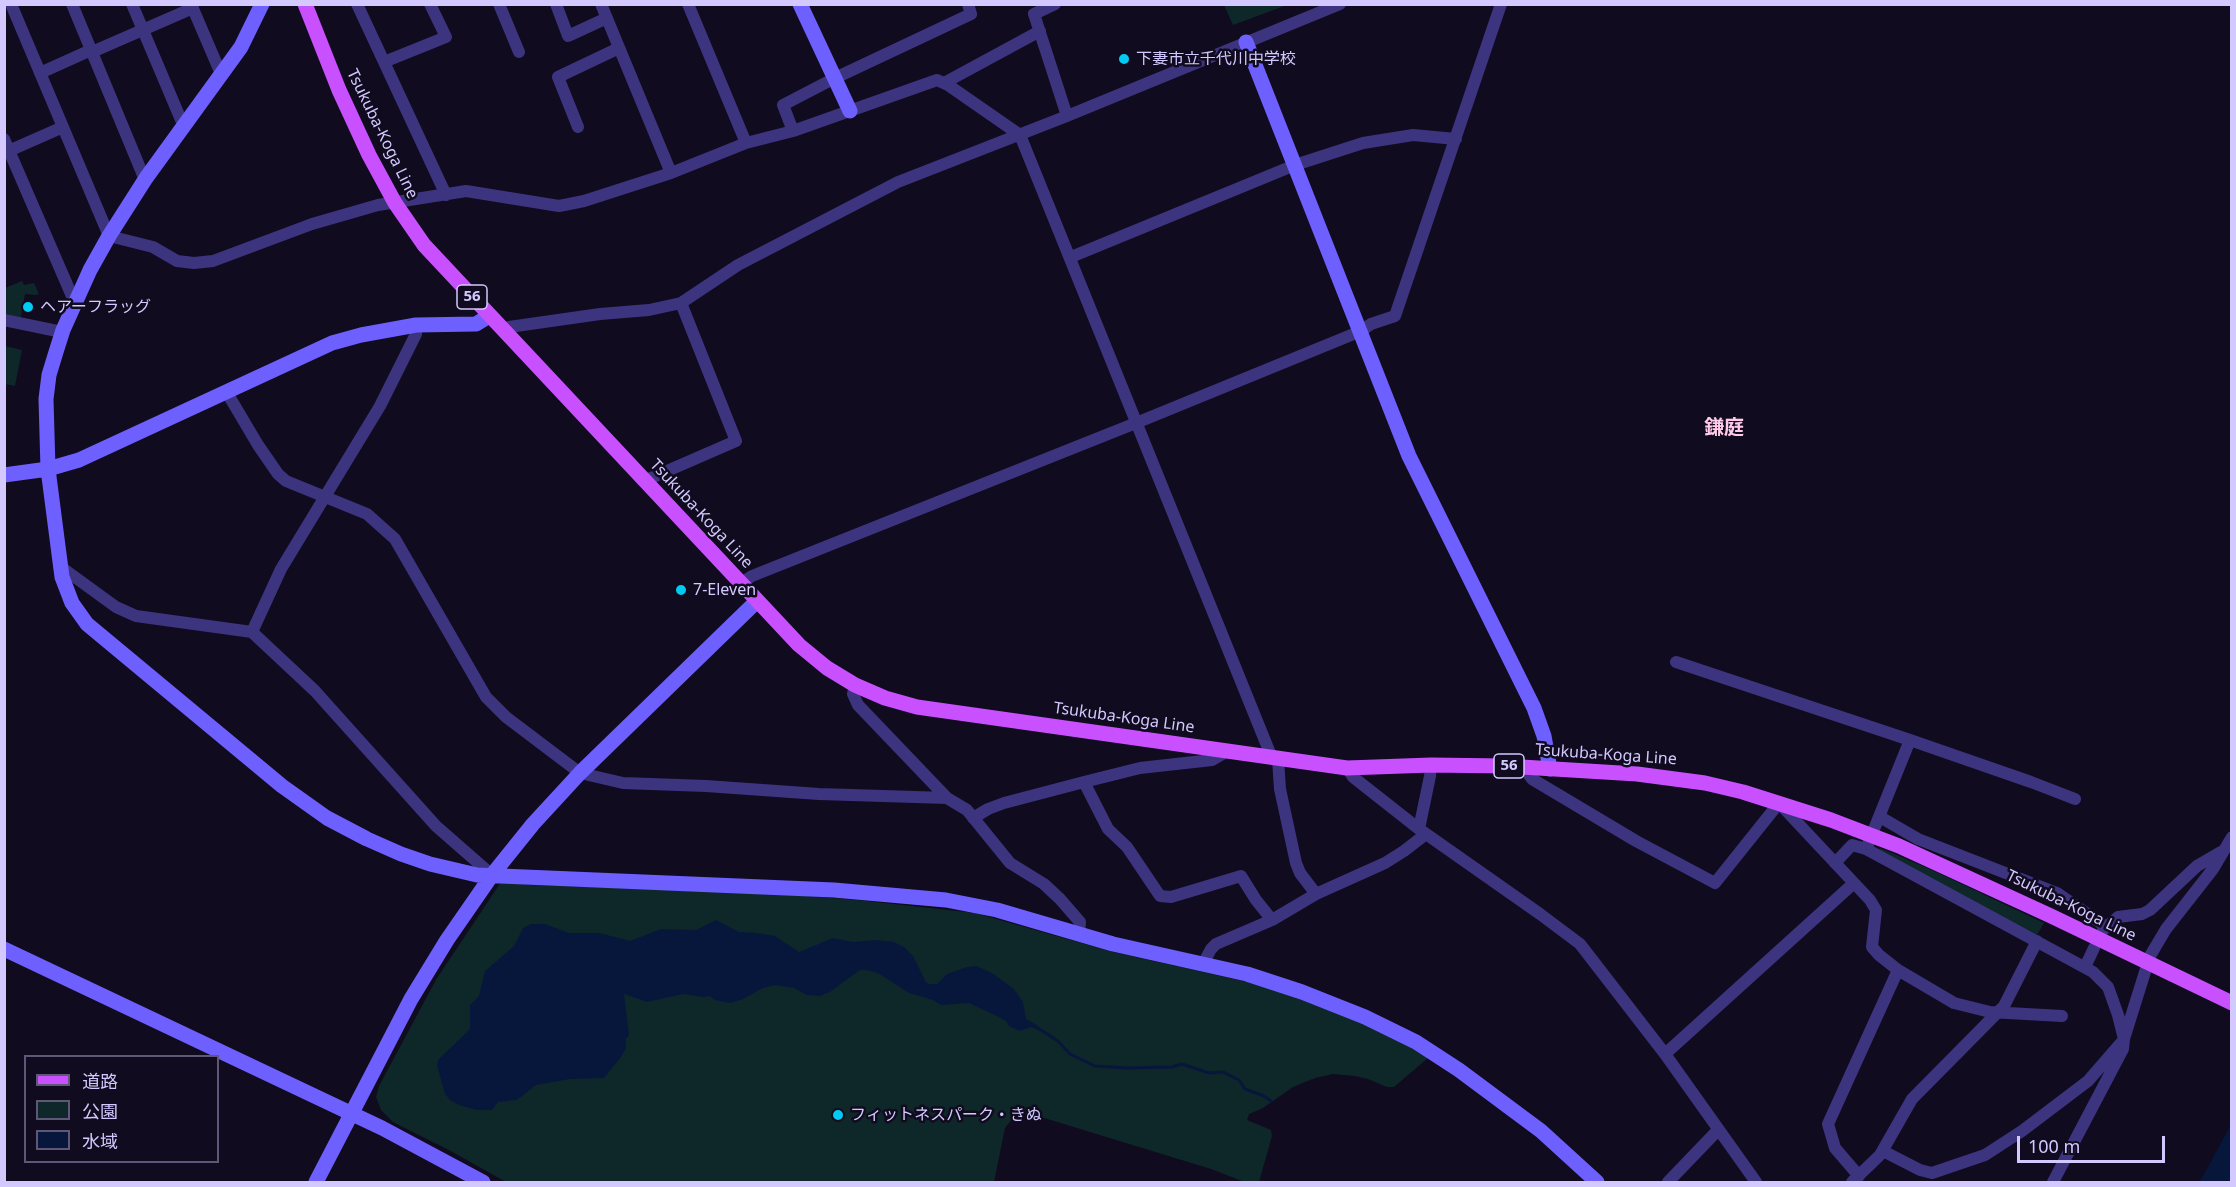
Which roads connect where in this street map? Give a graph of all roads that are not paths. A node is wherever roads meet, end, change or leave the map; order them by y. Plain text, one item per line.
1 (11, 4) edge
2 (72, 4) edge
3 (132, 4) edge
4 (262, 4) edge
5 (305, 4) edge
6 (357, 4) edge
7 (430, 4) edge
8 (499, 4) edge
9 (555, 4) edge
10 (601, 4) edge
11 (688, 4) edge
12 (800, 4) edge
13 (968, 4) edge
14 (1055, 4) edge
15 (1341, 4) edge
16 (1501, 4) edge
17 (192, 6) edge
18 (607, 18) junction
19 (143, 30) junction
20 (1040, 31) junction
21 (1246, 42) junction
22 (619, 48) junction
23 (92, 51) junction
24 (519, 52) dead end
25 (384, 62) junction
26 (40, 73) junction
27 (221, 74) junction
28 (833, 79) junction
29 (944, 83) junction
30 (850, 111) junction
31 (1067, 116) junction
32 (63, 127) junction
33 (184, 127) junction
34 (578, 127) dead end
35 (794, 131) junction
36 (1020, 135) junction
37 (4, 139) edge
38 (1456, 139) junction
39 (746, 143) junction
40 (7, 152) edge
41 (1295, 165) junction
42 (671, 173) junction
43 (145, 180) junction
44 (446, 195) junction
45 (395, 203) junction
46 (109, 236) junction
47 (1071, 257) junction
48 (75, 303) junction
49 (681, 303) junction
50 (489, 316) junction
51 (4, 320) edge
52 (416, 325) junction
53 (502, 330) junction
54 (1361, 331) junction
55 (62, 332) junction
56 (226, 391) junction
57 (1136, 423) junction
58 (48, 469) junction
59 (4, 475) edge
60 (644, 481) junction
61 (324, 496) junction
62 (61, 567) junction
63 (741, 583) junction
64 (757, 601) junction
65 (252, 632) junction
66 (1676, 662) dead end
67 (855, 685) junction
68 (1910, 740) junction
69 (1229, 750) junction
70 (1275, 758) junction
71 (1431, 765) junction
72 (1347, 768) junction
73 (1528, 768) junction
74 (1550, 769) junction
75 (580, 773) junction
76 (1084, 782) junction
77 (947, 798) junction
78 (2075, 799) dead end
79 (1779, 803) junction
80 (1880, 817) junction
81 (974, 818) junction
82 (1422, 831) junction
83 (2232, 837) edge
84 (1869, 842) junction
85 (2225, 850) junction
86 (1834, 863) junction
87 (492, 875) junction
88 (1854, 883) junction
89 (1316, 894) junction
90 (1272, 920) junction
91 (1079, 935) junction
92 (2037, 940) junction
93 (2094, 948) dead end
94 (4, 949) edge
95 (2147, 962) junction
96 (1203, 964) junction
97 (2085, 967) junction
98 (1898, 970) junction
99 (2232, 1004) edge
100 (1998, 1012) junction
101 (2062, 1016) dead end
102 (2124, 1039) junction
103 (1665, 1054) junction
104 (350, 1113) junction
105 (1718, 1130) junction
106 (1882, 1151) junction
107 (1858, 1177) edge
108 (316, 1182) edge
109 (483, 1182) edge
110 (1597, 1182) edge
111 (1668, 1182) edge
112 (1756, 1182) edge
113 (1870, 1182) edge
114 (2053, 1182) edge

1 - 26 street
2 - 23 street
3 - 19 street
4 - 27 street
5 - 45 main road, Tsukuba-Koga Line / 56
6 - 25 street
7 - 25 street
8 - 24 street
9 - 18 street
10 - 18 street
11 - 39 street
12 - 28 street
13 - 28 street
14 - 20 street
15 - 21 street
16 - 38 street
17 - 19 street
17 - 27 street
18 - 22 street
19 - 23 street
19 - 33 street
20 - 29 street
20 - 31 street
21 - 31 street
21 - 41 street
22 - 34 street
22 - 42 street
23 - 26 street
23 - 43 street
25 - 44 street
26 - 32 street
27 - 33 street
28 - 30 street
28 - 35 street
29 - 30 street
29 - 36 street
30 - 35 street
31 - 36 street
32 - 40 street
32 - 46 street
33 - 43 street
35 - 39 street
36 - 47 street
36 - 49 street
37 - 40 street
38 - 41 street
38 - 54 street
39 - 42 street
40 - 48 street
41 - 47 street
41 - 54 street
42 - 44 street
43 - 46 street
44 - 45 street
45 - 46 street
45 - 50 main road, Tsukuba-Koga Line / 56
46 - 48 street
47 - 57 street
48 - 55 street
49 - 53 street
49 - 60 street
50 - 52 street
50 - 53 main road, Tsukuba-Koga Line / 56
51 - 55 street
52 - 56 street
52 - 61 street
53 - 60 main road, Tsukuba-Koga Line / 56
54 - 57 street
54 - 74 street
55 - 58 street
56 - 58 street
56 - 61 street
57 - 63 street
57 - 70 street
58 - 59 street
58 - 62 street
60 - 63 main road, Tsukuba-Koga Line / 56
61 - 65 street
61 - 75 street
62 - 65 street
62 - 87 street
63 - 64 main road, Tsukuba-Koga Line / 56
64 - 67 main road, Tsukuba-Koga Line / 56
64 - 75 street
65 - 87 street
66 - 68 street
67 - 69 main road, Tsukuba-Koga Line / 56
67 - 77 street
68 - 78 street
68 - 80 street
69 - 70 main road, Tsukuba-Koga Line / 56
69 - 76 street
70 - 72 main road, Tsukuba-Koga Line / 56
70 - 89 street
71 - 72 main road, Tsukuba-Koga Line / 56
71 - 73 main road, Tsukuba-Koga Line / 56
71 - 82 street
72 - 82 street
73 - 74 main road, Tsukuba-Koga Line / 56
73 - 79 street
74 - 79 main road, Tsukuba-Koga Line / 56
75 - 77 street
75 - 87 street
76 - 81 street
76 - 90 street
77 - 81 street
79 - 84 main road, Tsukuba-Koga Line / 56
79 - 86 street
80 - 84 street
80 - 85 street
81 - 91 street
82 - 89 street
82 - 103 street
83 - 85 street
84 - 86 street
84 - 92 street
84 - 95 main road, Tsukuba-Koga Line / 56
85 - 95 street
86 - 88 street
87 - 91 street
87 - 104 street
88 - 98 street
88 - 103 street
89 - 90 street
90 - 96 street
91 - 96 street
92 - 97 street
92 - 100 street
93 - 97 street
94 - 104 street
95 - 99 main road, Tsukuba-Koga Line / 56
95 - 102 street
96 - 110 street
97 - 102 street
98 - 100 street
98 - 107 street
100 - 101 street
100 - 106 street
102 - 106 street
102 - 114 street
103 - 105 street
104 - 108 street
104 - 109 street
105 - 111 street
105 - 112 street
106 - 107 street
107 - 113 street

